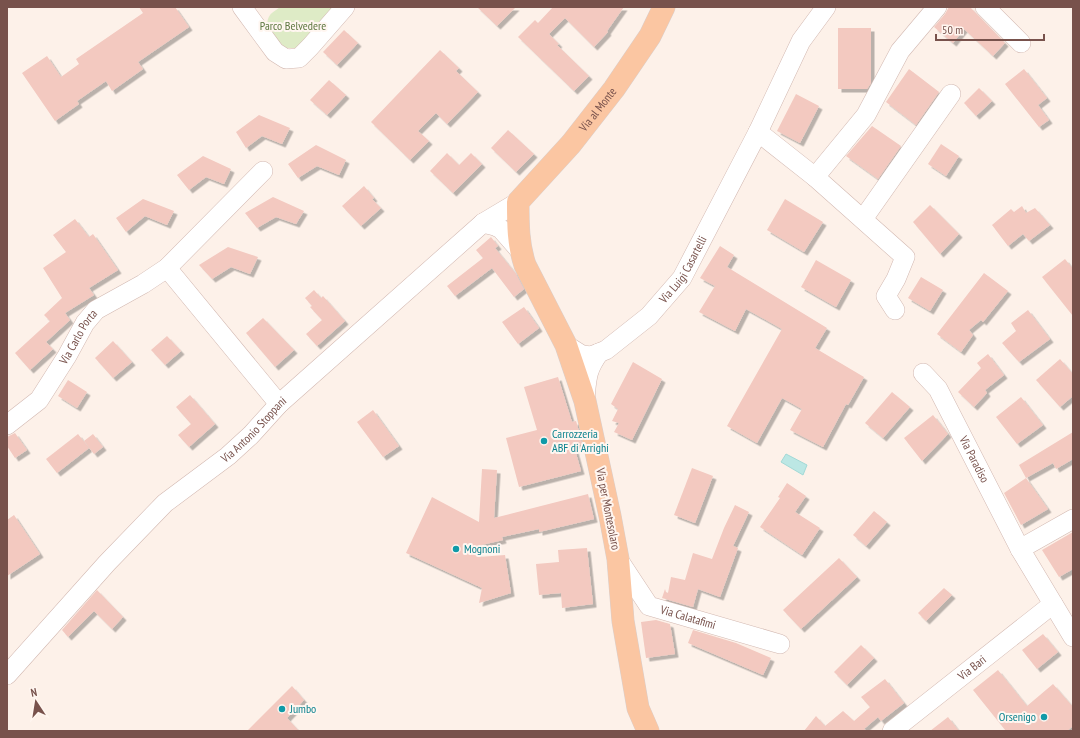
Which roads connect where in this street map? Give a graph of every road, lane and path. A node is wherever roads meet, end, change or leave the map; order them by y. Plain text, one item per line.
1 (242, 7) edge
2 (345, 7) edge
3 (664, 7) edge
4 (826, 7) edge
5 (937, 7) edge
6 (985, 7) edge
7 (1021, 43) dead end
8 (951, 94) dead end
9 (758, 132) junction
10 (263, 170) dead end
11 (815, 177) junction
12 (518, 202) junction
13 (863, 219) junction
14 (483, 223) junction
15 (521, 252) junction
16 (167, 268) junction
17 (895, 310) dead end
18 (566, 345) junction
19 (599, 353) junction
20 (923, 374) dead end
21 (585, 401) junction
22 (279, 404) junction
23 (7, 425) edge
24 (1073, 518) edge
25 (1020, 548) junction
26 (618, 559) junction
27 (1053, 604) junction
28 (1073, 637) edge
29 (780, 644) dead end
30 (7, 675) edge
31 (648, 731) edge
32 (892, 731) edge

1 - 2 street
3 - 12 main road, Via al Monte
4 - 9 street, Via Luigi Casartelli
5 - 11 street
6 - 7 street
8 - 13 street
9 - 11 street
9 - 19 street, Via Luigi Casartelli
10 - 16 street, Via Carlo Porta
11 - 13 street
12 - 14 street, Via Antonio Stoppani
12 - 15 main road, Via per Montesolaro
13 - 17 street
14 - 15 street
14 - 22 street, Via Antonio Stoppani
15 - 18 main road, Via per Montesolaro
16 - 22 street
16 - 23 street, Via Carlo Porta
18 - 19 street
18 - 21 main road, Via per Montesolaro
19 - 21 street
20 - 25 street, Via Paradiso
21 - 26 main road, Via per Montesolaro
22 - 30 street, Via Antonio Stoppani
24 - 25 street
25 - 27 street, Via Paradiso
26 - 29 street, Via Calatafimi
26 - 31 main road, Via per Montesolaro
27 - 28 street, Via Paradiso
27 - 32 street, Via Bari

